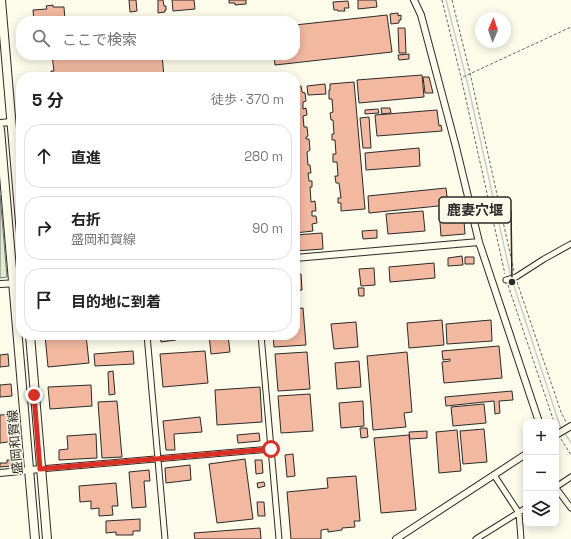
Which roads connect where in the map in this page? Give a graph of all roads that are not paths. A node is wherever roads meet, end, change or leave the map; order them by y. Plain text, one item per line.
1 (1, 0) edge
2 (414, 0) edge
3 (11, 122) junction
4 (0, 123) edge
5 (0, 129) edge
6 (16, 178) edge
7 (479, 242) junction
8 (571, 244) edge
9 (300, 258) edge
10 (16, 274) edge
11 (511, 278) road end
12 (16, 283) edge
13 (0, 284) edge
14 (21, 340) edge
15 (30, 340) edge
16 (146, 340) edge
17 (261, 340) edge
18 (538, 419) edge
19 (271, 449) junction
20 (524, 455) edge
21 (157, 458) junction
22 (40, 469) junction
23 (30, 470) junction
24 (0, 472) edge
25 (494, 475) junction
26 (571, 477) edge
27 (559, 485) edge
28 (559, 491) edge
29 (571, 508) edge
30 (523, 510) edge
31 (519, 512) junction
32 (36, 539) edge
33 (47, 539) edge
34 (165, 539) edge
35 (279, 539) edge
36 (396, 539) edge
37 (476, 539) edge
38 (521, 539) edge

1 - 3 main road
2 - 7 street
3 - 4 street
3 - 6 main road
5 - 10 main road, 盛岡和賀線
7 - 9 street
7 - 18 street
8 - 11 street
12 - 13 street
14 - 23 main road, 盛岡和賀線
15 - 22 main road, 盛岡和賀線
16 - 21 street
17 - 19 street
19 - 21 street
19 - 35 street
20 - 25 street
21 - 22 street
21 - 34 street
22 - 23 street
22 - 33 main road, 盛岡和賀線
23 - 24 street
23 - 32 main road, 盛岡和賀線
25 - 31 street
25 - 36 street
26 - 27 street
28 - 29 street
30 - 31 street
31 - 37 street
31 - 38 street

